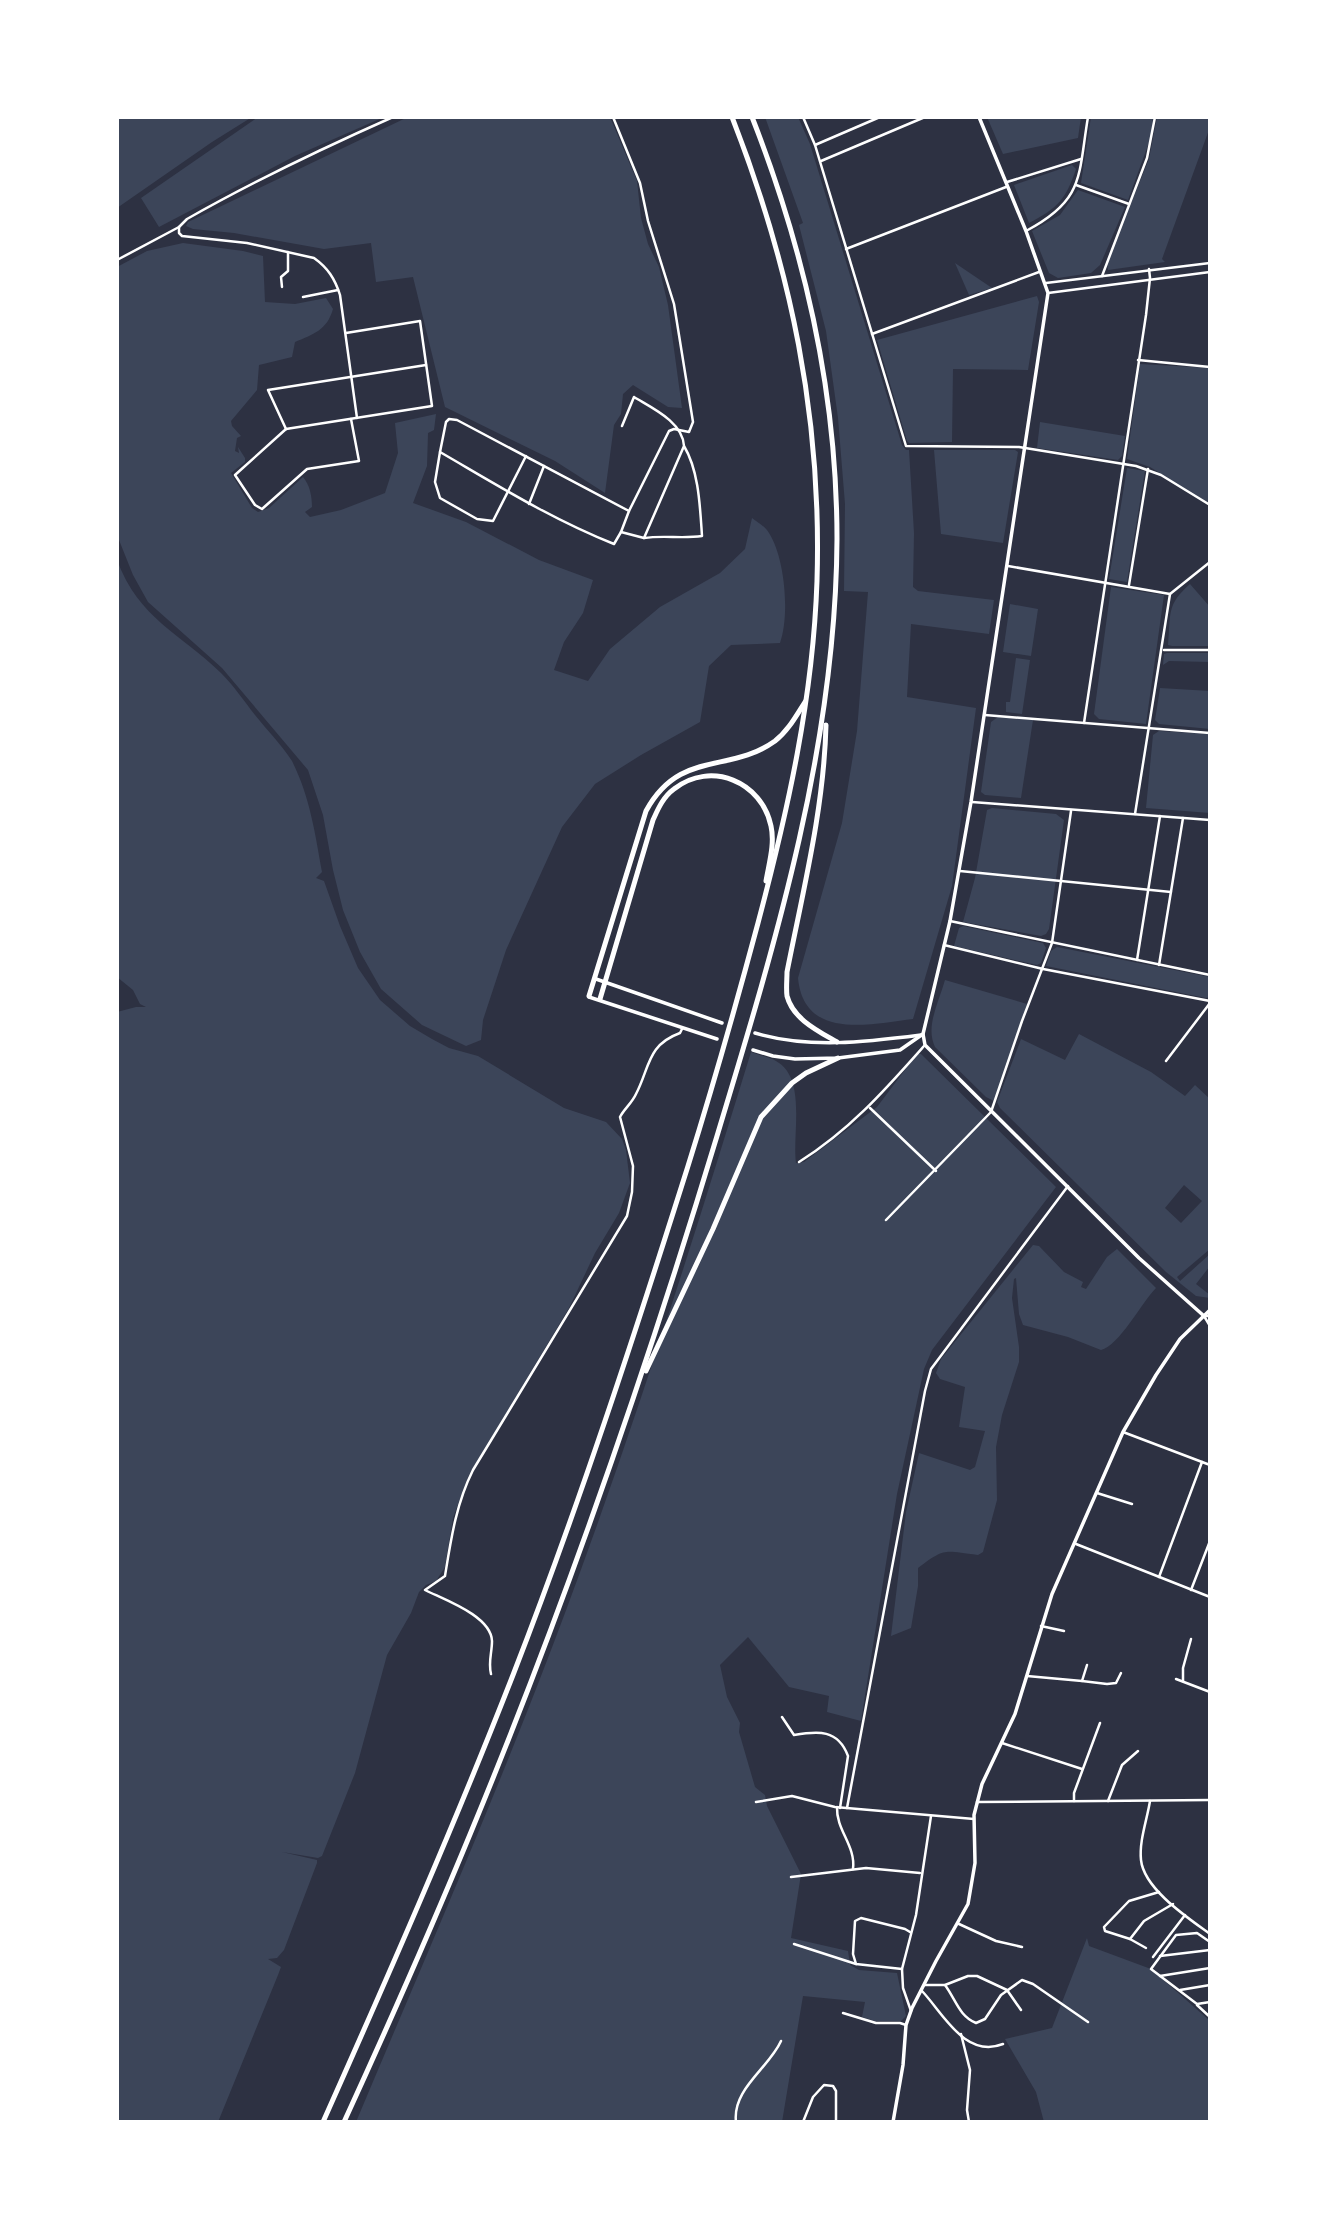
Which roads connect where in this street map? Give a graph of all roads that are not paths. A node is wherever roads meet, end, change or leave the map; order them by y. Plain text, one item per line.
1 (393, 117) edge
2 (613, 117) edge
3 (732, 117) edge
4 (752, 117) edge
5 (803, 117) edge
6 (880, 117) edge
7 (925, 117) edge
8 (979, 117) edge
9 (1088, 117) edge
10 (1155, 117) edge
11 (815, 145) junction
12 (1081, 159) junction
13 (820, 161) junction
14 (1007, 185) junction
15 (1076, 185) junction
16 (1129, 204) junction
17 (179, 227) junction
18 (1026, 231) junction
19 (846, 249) junction
20 (288, 252) junction
21 (117, 260) edge
22 (1210, 263) edge
23 (1149, 269) junction
24 (1042, 271) junction
25 (1210, 272) edge
26 (1102, 275) junction
27 (1150, 278) junction
28 (1046, 283) junction
29 (282, 287) dead end
30 (338, 290) junction
31 (1048, 293) junction
32 (303, 297) dead end
33 (346, 333) junction
34 (872, 334) junction
35 (1138, 360) junction
36 (426, 365) junction
37 (1210, 367) edge
38 (352, 377) junction
39 (357, 418) junction
40 (351, 419) junction
41 (622, 426) dead end
42 (286, 429) junction
43 (679, 430) junction
44 (684, 446) junction
45 (1026, 448) junction
46 (440, 452) junction
47 (526, 456) junction
48 (1124, 463) junction
49 (544, 466) junction
50 (1148, 469) junction
51 (509, 491) junction
52 (529, 504) junction
53 (1210, 505) edge
54 (629, 510) junction
55 (621, 531) junction
56 (645, 538) junction
57 (1210, 562) edge
58 (1007, 566) junction
59 (1106, 582) junction
60 (1129, 585) junction
61 (1170, 594) junction
62 (1163, 650) junction
63 (1210, 650) edge
64 (826, 698) junction
65 (806, 700) junction
66 (985, 715) junction
67 (1084, 723) junction
68 (1150, 728) junction
69 (1210, 733) edge
70 (971, 802) junction
71 (1071, 810) junction
72 (1135, 814) junction
73 (1160, 816) junction
74 (1183, 818) junction
75 (1210, 820) edge
76 (960, 871) junction
77 (1060, 881) junction
78 (1148, 889) junction
79 (1171, 892) junction
80 (761, 913) junction
81 (950, 921) junction
82 (1052, 943) junction
83 (944, 945) junction
84 (1137, 960) junction
85 (1159, 965) junction
86 (1043, 969) junction
87 (1210, 975) edge
88 (593, 978) junction
89 (606, 982) junction
90 (589, 996) joint
91 (600, 999) junction
92 (1210, 1002) edge
93 (722, 1023) dead end
94 (682, 1027) junction
95 (755, 1033) dead end
96 (923, 1034) junction
97 (717, 1039) dead end
98 (836, 1042) junction
99 (925, 1045) junction
100 (753, 1050) dead end
101 (838, 1058) junction
102 (1166, 1061) dead end
103 (870, 1107) junction
104 (992, 1112) junction
105 (799, 1162) dead end
106 (936, 1171) junction
107 (1069, 1186) junction
108 (886, 1220) dead end
109 (1210, 1310) edge
110 (1207, 1316) edge
111 (1210, 1326) edge
112 (635, 1396) junction
113 (1123, 1432) junction
114 (1202, 1462) junction
115 (1210, 1465) edge
116 (1097, 1493) junction
117 (1132, 1504) dead end
118 (1210, 1541) edge
119 (1076, 1544) junction
120 (1159, 1577) junction
121 (1191, 1590) junction
122 (1210, 1597) edge
123 (1041, 1626) junction
124 (1064, 1631) dead end
125 (1191, 1639) dead end
126 (1087, 1665) dead end
127 (1121, 1672) dead end
128 (491, 1674) dead end
129 (1027, 1676) junction
130 (1176, 1679) dead end
131 (1082, 1681) junction
132 (1182, 1681) junction
133 (1210, 1692) edge
134 (782, 1717) dead end
135 (1100, 1723) dead end
136 (1001, 1742) junction
137 (1138, 1751) dead end
138 (1082, 1769) junction
139 (1210, 1800) edge
140 (1074, 1801) junction
141 (1108, 1801) junction
142 (1150, 1801) junction
143 (756, 1802) dead end
144 (977, 1802) junction
145 (839, 1808) junction
146 (847, 1808) junction
147 (931, 1816) junction
148 (974, 1819) junction
149 (853, 1869) junction
150 (921, 1873) junction
151 (791, 1877) dead end
152 (1159, 1892) junction
153 (1173, 1905) junction
154 (1185, 1915) junction
155 (959, 1924) junction
156 (911, 1933) junction
157 (1210, 1934) edge
158 (1130, 1939) junction
159 (1210, 1942) edge
160 (793, 1944) dead end
161 (1022, 1947) dead end
162 (1146, 1948) dead end
163 (1210, 1950) edge
164 (1160, 1956) junction
165 (1153, 1957) dead end
166 (856, 1964) junction
167 (1210, 1968) edge
168 (902, 1969) junction
169 (1160, 1976) junction
170 (925, 1985) junction
171 (945, 1985) junction
172 (1210, 1985) edge
173 (1007, 1990) junction
174 (1180, 1990) junction
175 (922, 1991) junction
176 (1210, 2002) edge
177 (1197, 2004) junction
178 (1021, 2010) dead end
179 (911, 2011) junction
180 (843, 2013) dead end
181 (1210, 2017) edge
182 (1088, 2022) dead end
183 (906, 2025) junction
184 (961, 2034) junction
185 (781, 2041) dead end
186 (1003, 2044) dead end
187 (323, 2122) edge
188 (344, 2122) edge
189 (736, 2122) edge
190 (803, 2122) edge
191 (836, 2122) edge
192 (893, 2122) edge
193 (970, 2122) edge

1 - 17 street
2 - 43 street
3 - 65 highway
4 - 64 highway
5 - 11 street
6 - 11 street
7 - 13 street
8 - 14 street
9 - 12 street
10 - 16 street
11 - 13 street
12 - 14 street
12 - 15 street
13 - 19 street
14 - 18 street
14 - 19 street
15 - 16 street
15 - 18 street
16 - 26 street
17 - 20 street
17 - 21 street
18 - 24 street
19 - 34 street
20 - 29 street
20 - 30 street
22 - 23 street
23 - 26 street
23 - 27 street
24 - 28 street
24 - 34 street
25 - 27 street
26 - 28 street
27 - 31 street
27 - 35 street
28 - 31 street
30 - 32 street
30 - 33 street
31 - 45 street
33 - 36 street
33 - 38 street
34 - 45 street
35 - 37 street
35 - 48 street
36 - 38 street
36 - 39 street
38 - 39 street
38 - 42 street
39 - 40 street
40 - 42 street
40 - 42 street
41 - 43 street
43 - 44 street
43 - 54 street
44 - 56 street
44 - 56 street
45 - 48 street
45 - 58 street
46 - 47 street
46 - 51 street
46 - 51 street
47 - 49 street
47 - 51 street
48 - 50 street
48 - 59 street
49 - 52 street
49 - 54 street
50 - 53 street
50 - 60 street
51 - 52 street
52 - 55 street
54 - 55 street
55 - 56 street
57 - 61 street
58 - 59 street
58 - 66 street
59 - 60 street
59 - 67 street
60 - 61 street
61 - 62 street
62 - 63 street
62 - 68 street
64 - 98 highway
64 - 112 highway
65 - 80 highway
65 - 88 highway
66 - 67 street
66 - 70 street
67 - 68 street
68 - 69 street
68 - 72 street
70 - 71 street
70 - 76 street
71 - 72 street
71 - 77 street
72 - 73 street
73 - 74 street
73 - 78 street
74 - 75 street
74 - 79 street
76 - 77 street
76 - 81 street
77 - 78 street
77 - 82 street
78 - 79 street
78 - 84 street
79 - 85 street
80 - 89 highway
80 - 187 highway
81 - 82 street
81 - 83 street
82 - 84 street
82 - 86 street
83 - 86 street
83 - 96 street
84 - 85 street
85 - 87 street
86 - 92 street
86 - 104 street
88 - 89 street
88 - 90 highway
89 - 91 highway
89 - 93 street
90 - 91 street
91 - 94 street
92 - 102 street
94 - 97 street
94 - 128 street
95 - 98 street
96 - 98 street
96 - 99 street
96 - 101 street
99 - 103 street
99 - 104 street
100 - 101 street
101 - 112 highway
103 - 105 street
103 - 106 street
104 - 106 street
104 - 107 street
106 - 108 street
107 - 110 street
107 - 146 street
109 - 110 street
110 - 111 street
110 - 113 street
112 - 188 highway
113 - 114 street
113 - 116 street
114 - 115 street
114 - 120 street
116 - 117 street
116 - 119 street
118 - 121 street
119 - 120 street
119 - 123 street
120 - 121 street
121 - 122 street
123 - 124 street
123 - 129 street
125 - 132 street
126 - 131 street
127 - 131 street
129 - 131 street
129 - 136 street
130 - 132 street
132 - 133 street
134 - 145 street
135 - 138 street
136 - 138 street
136 - 144 street
137 - 141 street
138 - 140 street
139 - 142 street
140 - 141 street
140 - 144 street
141 - 142 street
142 - 152 street
143 - 145 street
144 - 148 street
145 - 146 street
145 - 149 street
146 - 147 street
147 - 148 street
147 - 150 street
148 - 155 street
149 - 150 street
149 - 151 street
150 - 156 street
152 - 153 street
152 - 158 street
153 - 154 street
153 - 158 street
154 - 157 street
154 - 165 street
155 - 161 street
155 - 170 street
156 - 166 street
156 - 168 street
158 - 162 street
159 - 164 street
160 - 166 street
163 - 164 street
164 - 169 street
166 - 168 street
167 - 169 street
168 - 179 street
169 - 174 street
170 - 171 street
170 - 175 street
171 - 173 street
171 - 173 street
172 - 174 street
173 - 178 street
173 - 182 street
174 - 177 street
175 - 179 street
175 - 184 street
176 - 177 street
177 - 181 street
179 - 183 street
180 - 183 street
183 - 192 street
184 - 186 street
184 - 193 street
185 - 189 street
190 - 191 street

